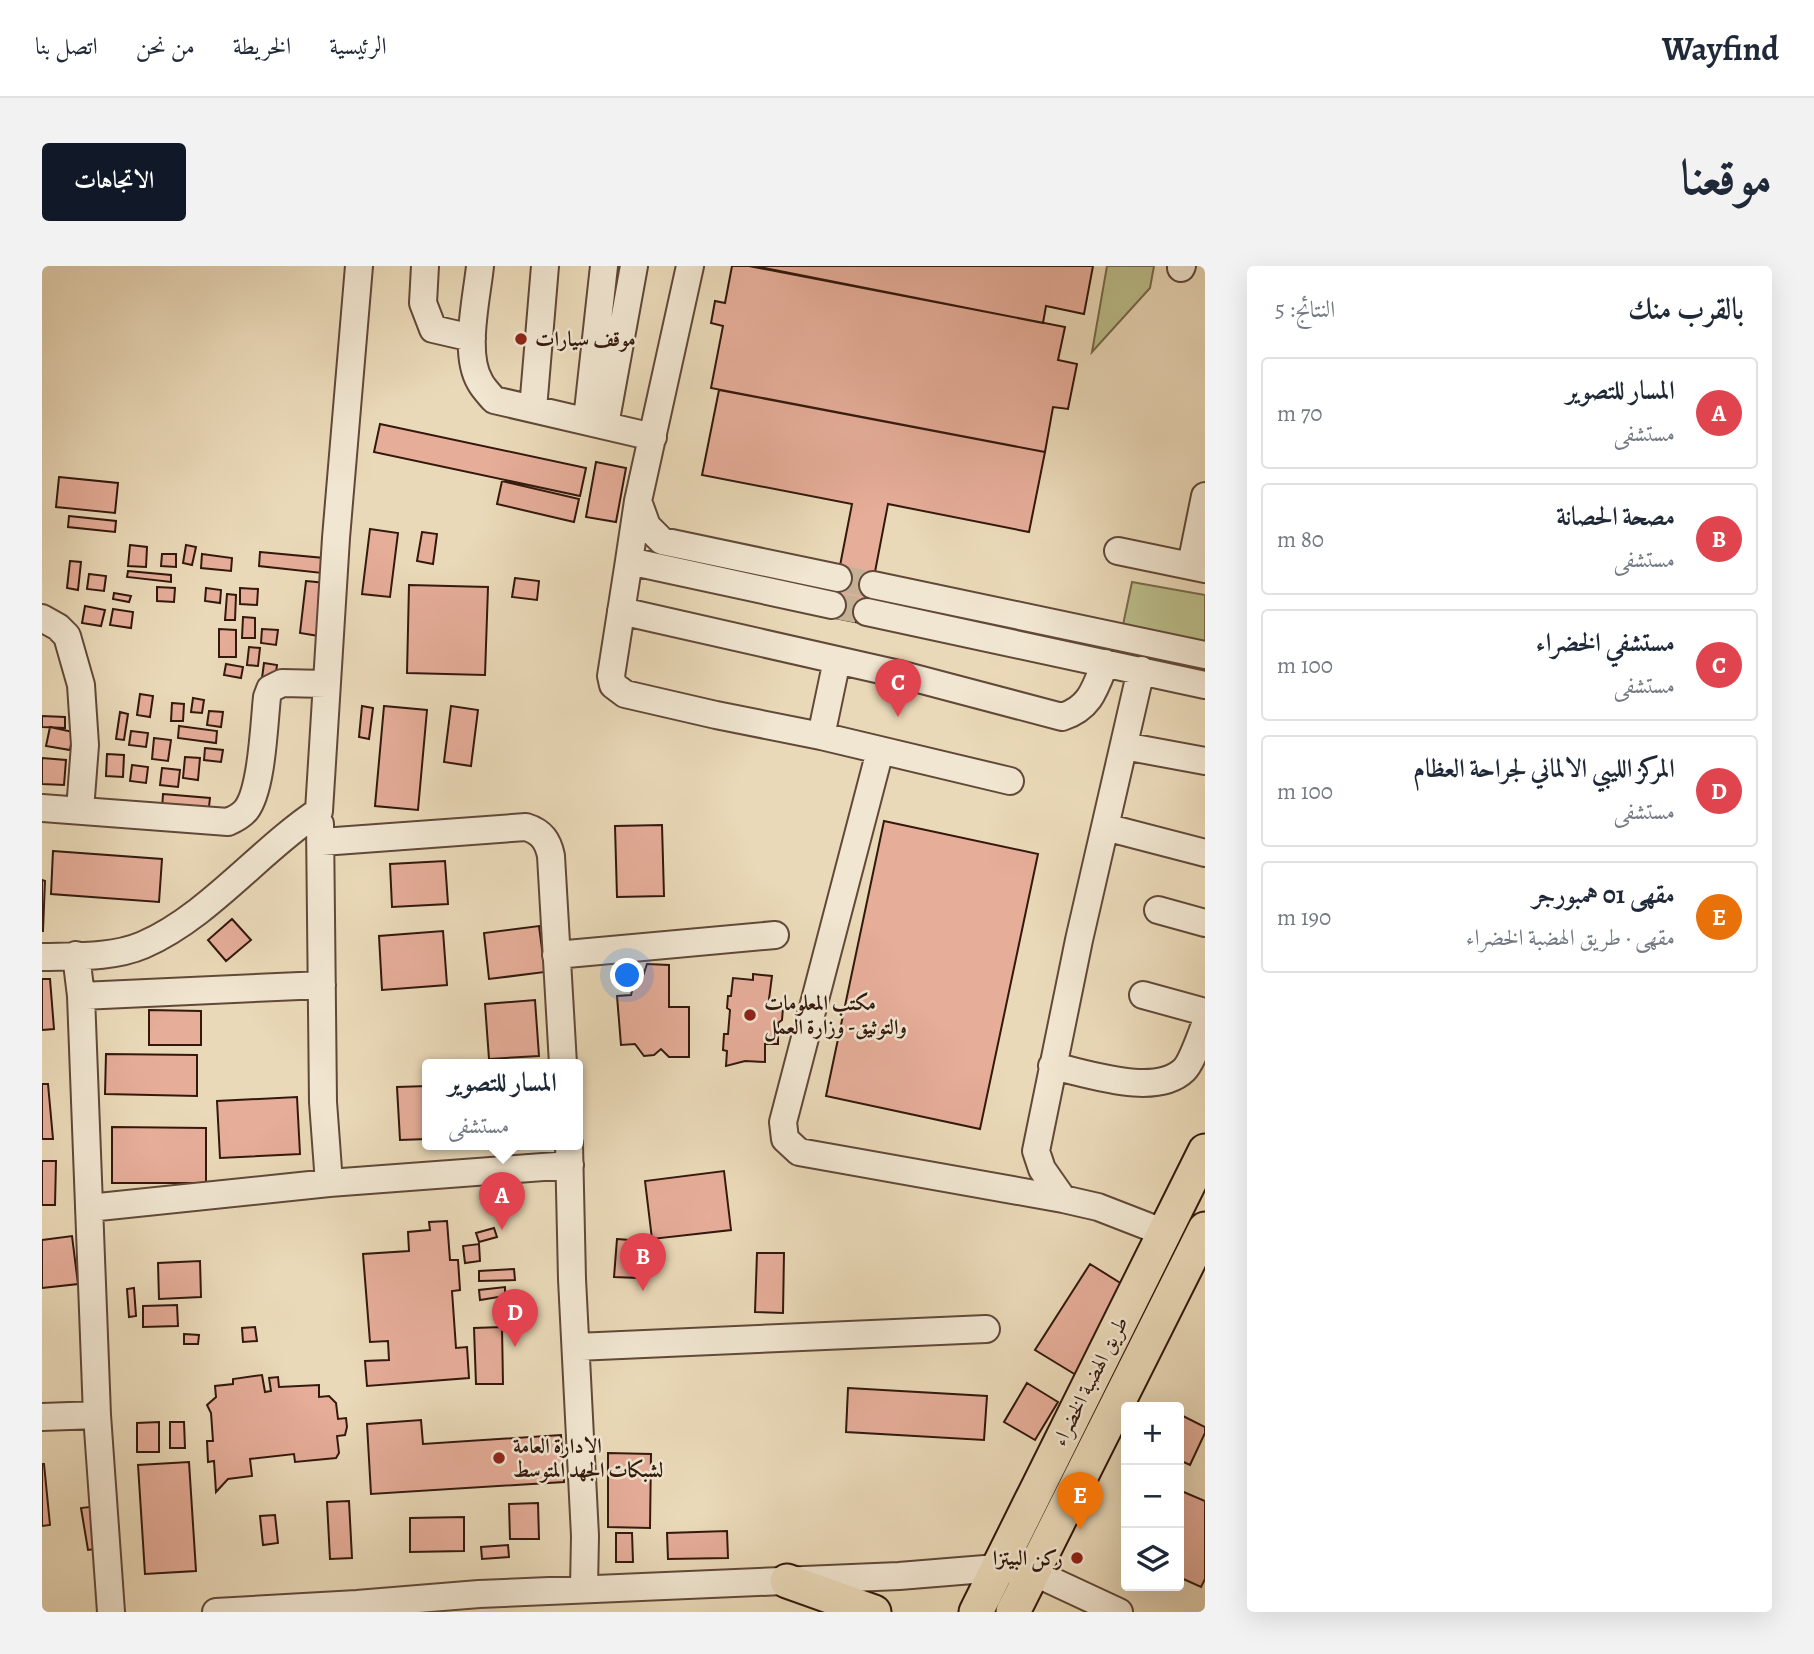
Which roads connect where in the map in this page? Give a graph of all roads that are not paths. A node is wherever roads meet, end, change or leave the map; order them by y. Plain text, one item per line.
1 (359, 266) edge
2 (425, 266) edge
3 (480, 266) edge
4 (545, 266) edge
5 (604, 266) edge
6 (634, 266) edge
7 (690, 266) edge
8 (472, 338) junction
9 (533, 409) junction
10 (596, 423) junction
11 (653, 437) junction
12 (1205, 496) edge
13 (638, 501) junction
14 (1118, 551) dead end
15 (629, 561) junction
16 (1198, 567) edge
17 (838, 579) tunnel mouth
18 (873, 585) tunnel mouth
19 (832, 606) tunnel mouth
20 (621, 611) junction
21 (867, 612) tunnel mouth
22 (42, 618) edge
23 (1205, 655) edge
24 (837, 660) junction
25 (1105, 663) junction
26 (1141, 670) junction
27 (326, 684) junction
28 (1205, 685) edge
29 (821, 736) junction
30 (1124, 746) junction
31 (880, 751) junction
32 (1205, 761) edge
33 (1010, 781) dead end
34 (42, 808) edge
35 (80, 810) junction
36 (319, 811) junction
37 (1105, 827) junction
38 (322, 842) junction
39 (1205, 853) edge
40 (1158, 910) dead end
41 (1205, 923) edge
42 (775, 935) dead end
43 (556, 955) junction
44 (76, 956) junction
45 (42, 957) edge
46 (322, 985) junction
47 (1143, 995) dead end
48 (81, 996) junction
49 (1205, 1012) edge
50 (1205, 1026) edge
51 (564, 1059) edge
52 (1052, 1066) junction
53 (1205, 1151) edge
54 (570, 1155) edge
55 (329, 1183) junction
56 (1063, 1199) junction
57 (89, 1208) junction
58 (1205, 1229) edge
59 (1165, 1233) junction
60 (986, 1329) dead end
61 (576, 1347) junction
62 (97, 1415) junction
63 (42, 1417) edge
64 (996, 1567) junction
65 (1032, 1572) junction
66 (787, 1581) junction
67 (584, 1588) junction
68 (111, 1612) edge
69 (216, 1612) edge
70 (874, 1612) edge
71 (976, 1612) edge
72 (1013, 1612) edge
73 (1119, 1612) edge

1 - 27 street
2 - 8 street
3 - 8 street
4 - 9 street
5 - 10 street
6 - 10 street
7 - 11 street
8 - 9 street
9 - 10 street
10 - 11 street
11 - 13 street
12 - 16 street
13 - 15 street
13 - 17 street
14 - 16 street
15 - 19 street
15 - 20 street
18 - 23 street
20 - 24 street
20 - 29 street
21 - 25 street
22 - 35 street
24 - 25 street
24 - 29 street
25 - 26 street
26 - 28 street
26 - 30 street
27 - 35 street
27 - 36 street
29 - 31 street
30 - 32 street
30 - 37 street
31 - 33 street
31 - 56 street
34 - 35 street
36 - 38 street
36 - 44 street
37 - 39 street
37 - 52 street
38 - 43 street
38 - 46 street
40 - 41 street
42 - 43 street
43 - 51 street
44 - 45 street
44 - 48 street
46 - 48 street
46 - 55 street
47 - 49 street
48 - 57 street
50 - 52 street
52 - 56 street
53 - 59 main road, طريق الهضبة الخضراء
54 - 55 street
54 - 61 street
55 - 57 street
56 - 59 street
57 - 62 street
58 - 65 main road, طريق الهضبة الخضراء
59 - 64 main road, طريق الهضبة الخضراء
60 - 61 street
61 - 67 street
62 - 63 street
62 - 68 street
64 - 65 street
64 - 66 street
64 - 71 main road, طريق الهضبة الخضراء
65 - 72 main road, طريق الهضبة الخضراء
65 - 73 street
66 - 67 street
66 - 70 main road
67 - 69 street

